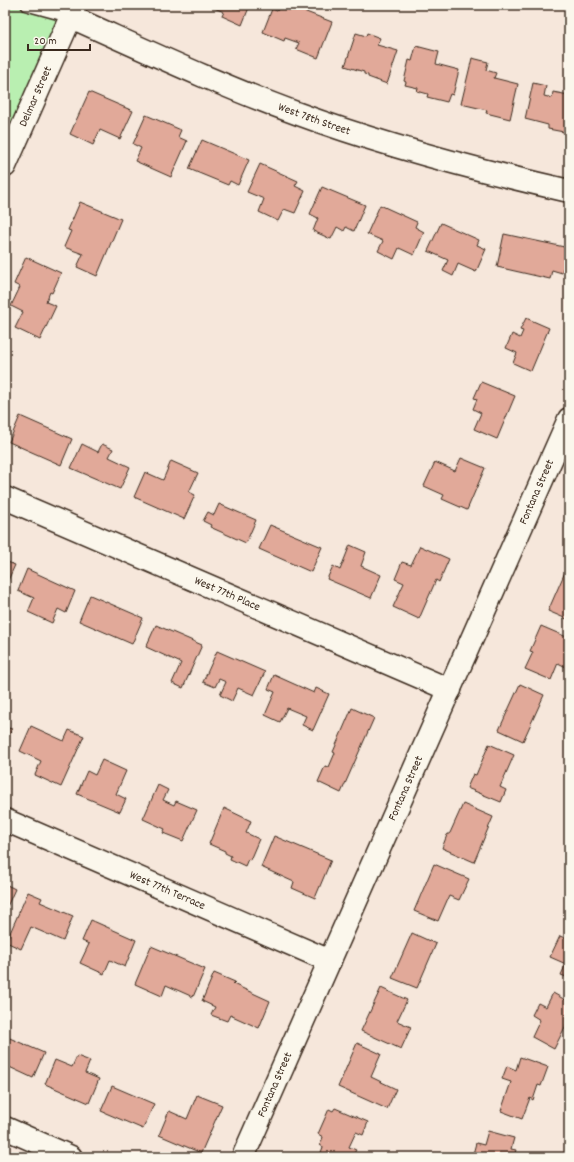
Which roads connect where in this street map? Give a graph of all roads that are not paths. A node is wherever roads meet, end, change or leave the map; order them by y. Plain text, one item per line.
1 (28, 5) edge
2 (73, 11) edge
3 (5, 166) edge
4 (569, 191) edge
5 (569, 419) edge
6 (5, 498) edge
7 (450, 690) junction
8 (5, 820) edge
9 (330, 960) junction
10 (5, 1128) edge
11 (71, 1157) edge
12 (244, 1157) edge

1 - 2 lane
2 - 3 street, Delmar Street
2 - 4 street, West 78th Street
5 - 7 street, Fontana Street
6 - 7 street, West 77th Place
7 - 9 street, Fontana Street
8 - 9 street, West 77th Terrace
9 - 12 street, Fontana Street
10 - 11 street

